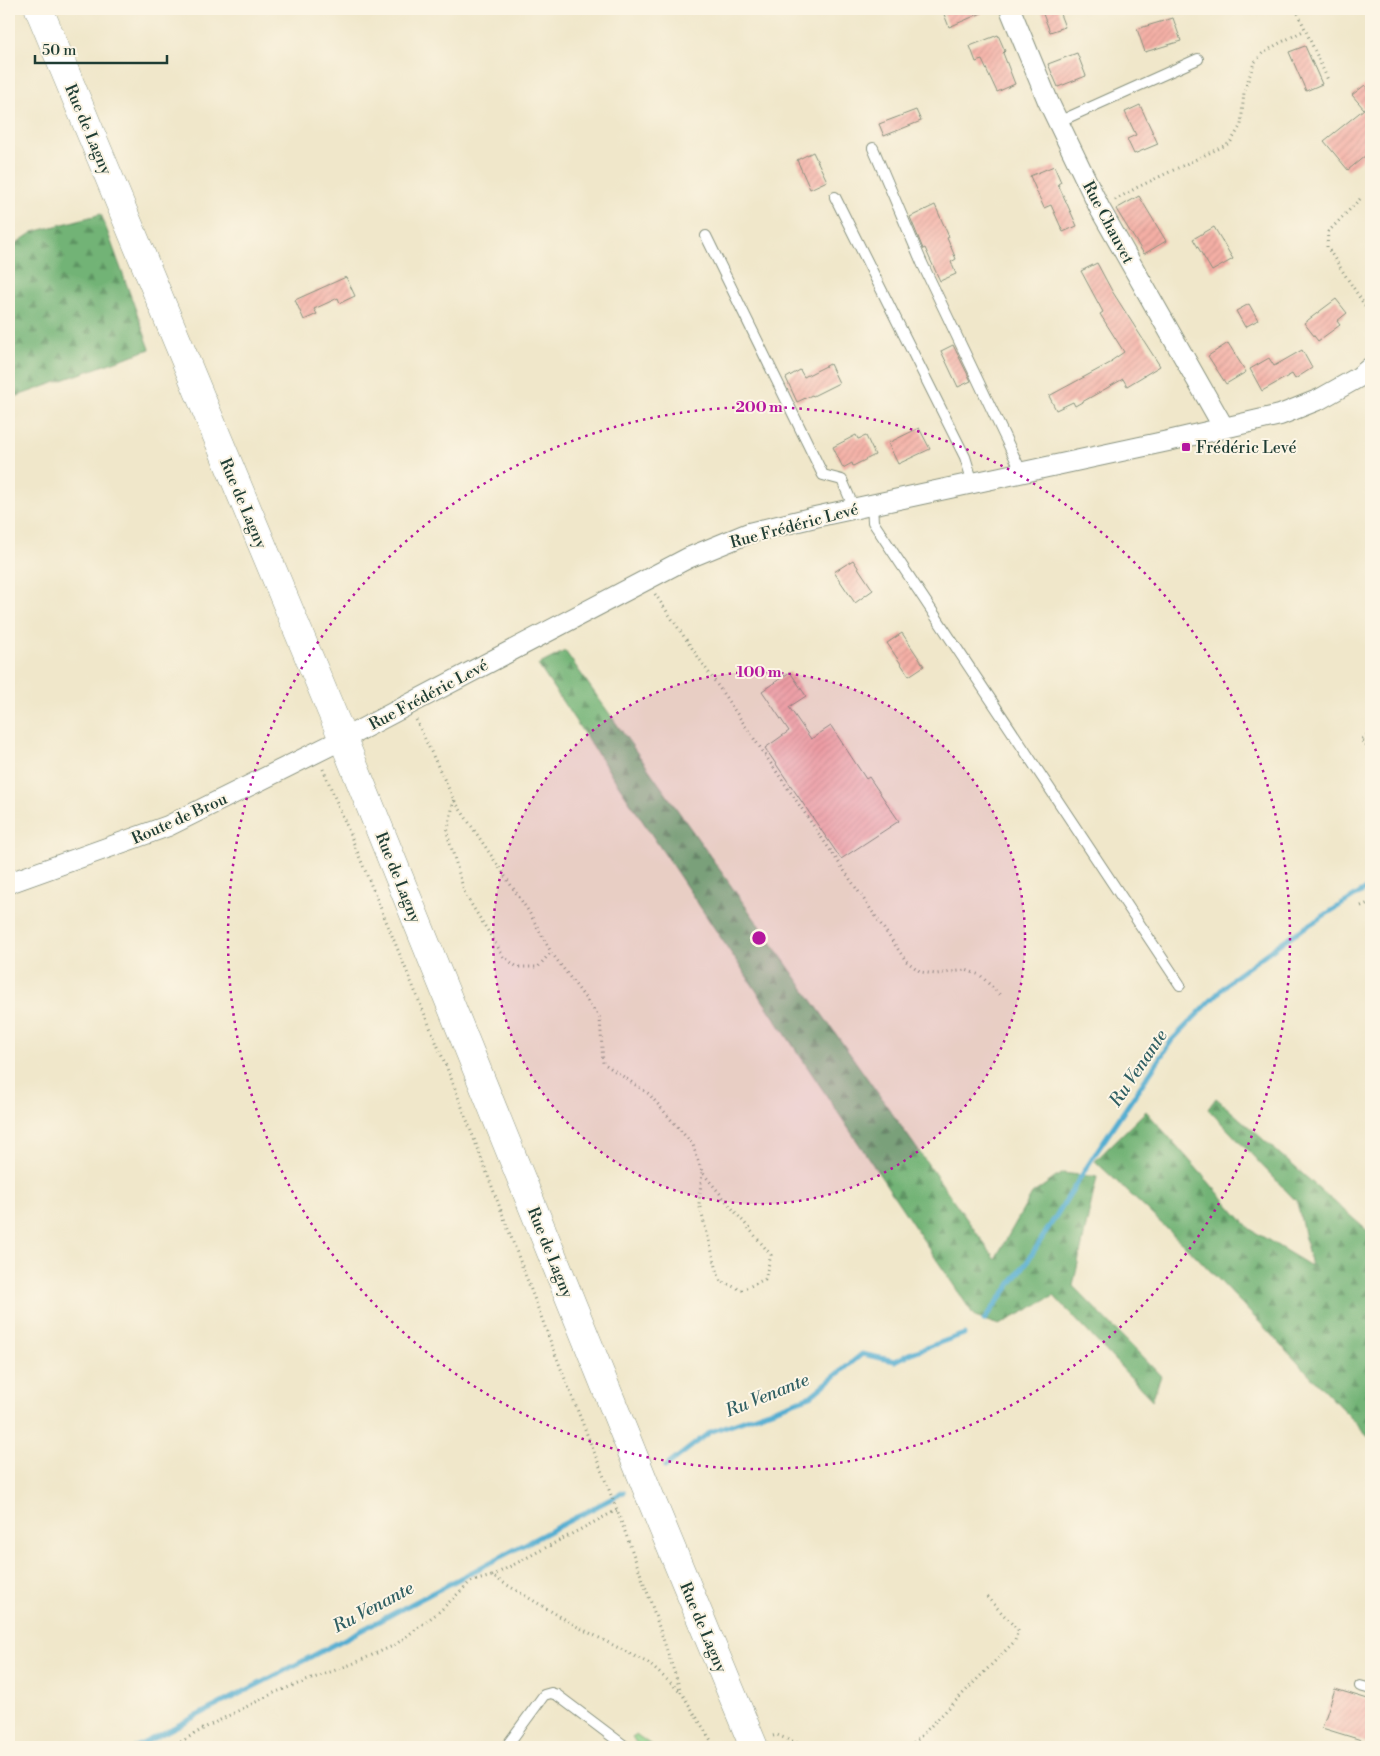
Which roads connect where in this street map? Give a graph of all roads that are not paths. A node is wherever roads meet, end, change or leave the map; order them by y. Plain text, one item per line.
1 (39, 9) edge
2 (1010, 9) edge
3 (1198, 59) dead end
4 (1058, 122) junction
5 (873, 148) dead end
6 (835, 197) dead end
7 (706, 236) dead end
8 (1371, 367) edge
9 (1224, 428) junction
10 (1022, 473) junction
11 (973, 483) junction
12 (863, 506) junction
13 (343, 739) junction
14 (9, 883) edge
15 (1180, 985) dead end
16 (1360, 1686) dead end
17 (1371, 1689) edge
18 (752, 1743) edge
19 (506, 1747) edge
20 (626, 1747) edge

1 - 13 main road, Rue de Lagny
2 - 4 street, Rue Chauvet
3 - 4 lane
4 - 9 street, Rue Chauvet
5 - 10 lane
6 - 11 lane
7 - 12 lane
8 - 9 street, Rue Frédéric Levé
9 - 10 street, Rue Frédéric Levé
10 - 11 street, Rue Frédéric Levé
11 - 12 street, Rue Frédéric Levé
12 - 13 street, Rue Frédéric Levé
12 - 15 lane
13 - 14 street, Route de Brou
13 - 18 main road, Rue de Lagny
16 - 17 lane
19 - 20 lane

